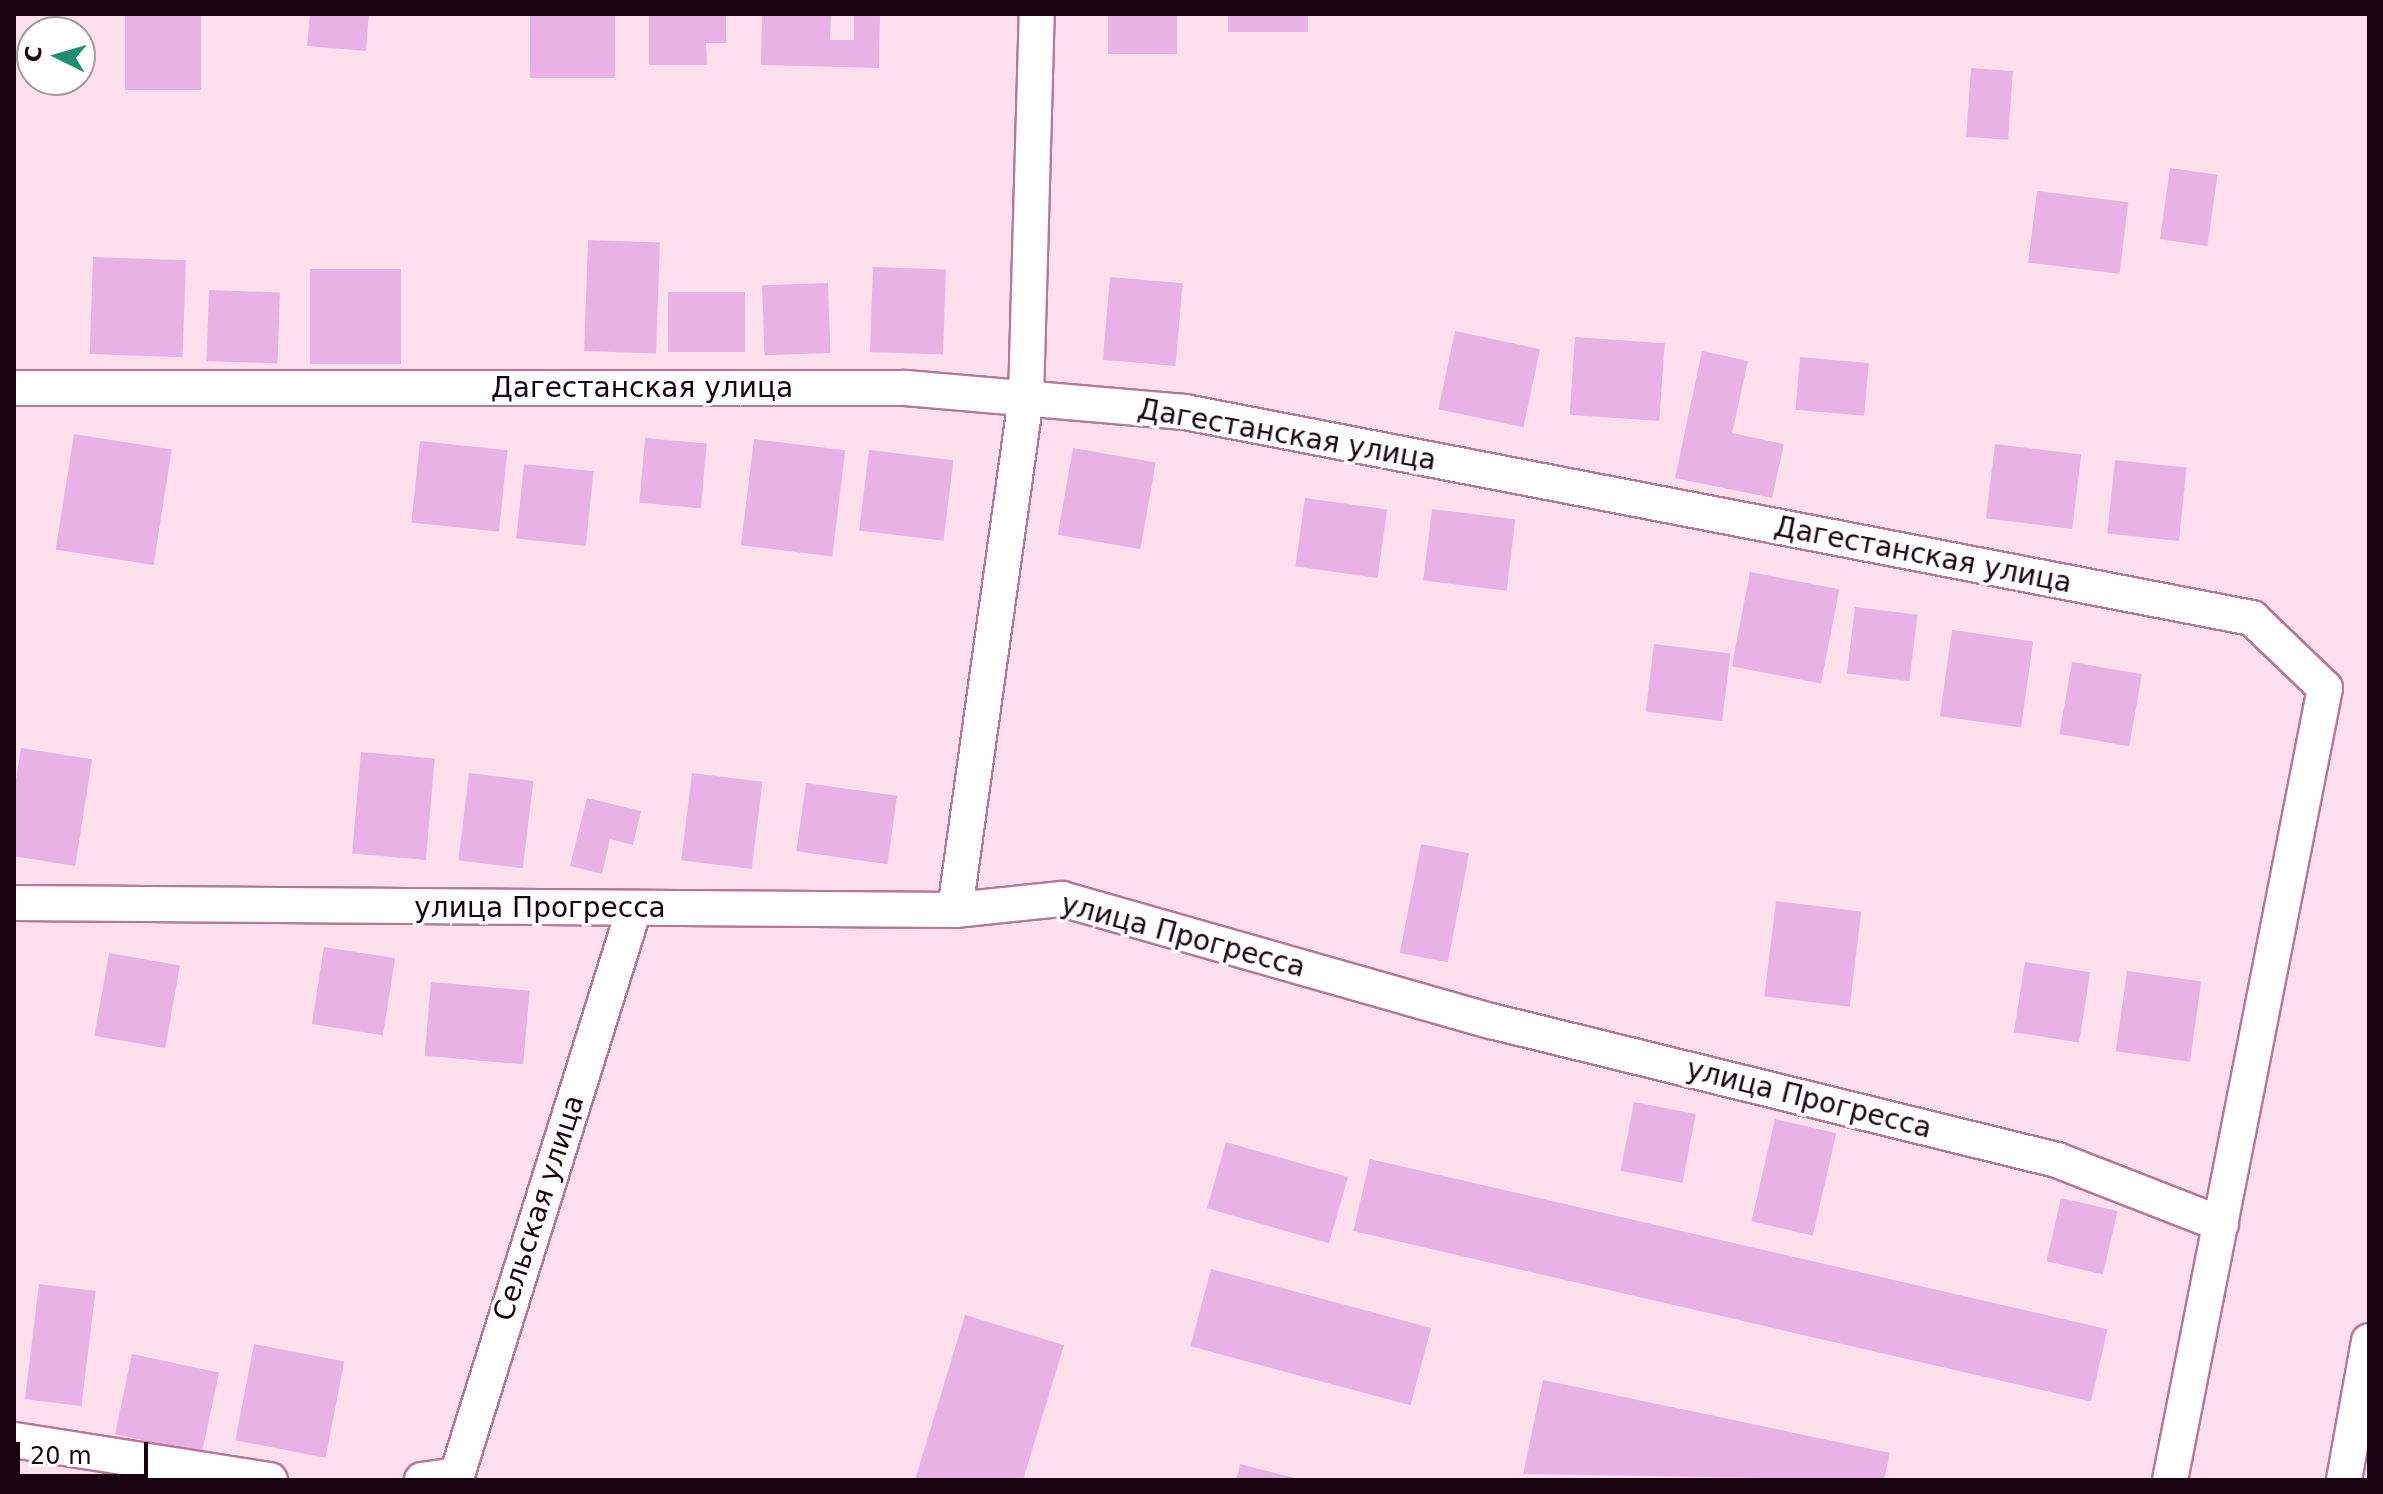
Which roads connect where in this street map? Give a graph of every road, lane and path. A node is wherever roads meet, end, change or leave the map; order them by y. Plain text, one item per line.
1 (1037, 14) edge
2 (14, 388) edge
3 (1026, 398) junction
4 (14, 903) edge
5 (634, 909) junction
6 (955, 910) junction
7 (2221, 1224) junction
8 (2369, 1341) edge
9 (14, 1440) edge
10 (270, 1480) edge
11 (422, 1480) edge
12 (2170, 1480) edge
13 (2344, 1480) edge

1 - 3 street
2 - 3 street, Дагестанская улица
3 - 6 street
3 - 7 street, Дагестанская улица
4 - 5 street, улица Прогресса
5 - 6 street, улица Прогресса
5 - 11 street, Сельская улица
6 - 7 street, улица Прогресса
7 - 12 street
8 - 13 street
9 - 10 street

